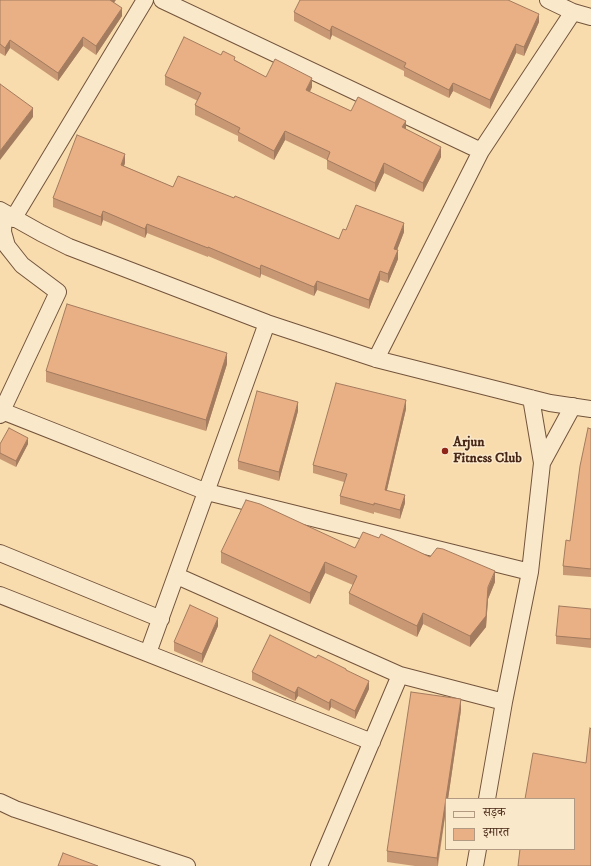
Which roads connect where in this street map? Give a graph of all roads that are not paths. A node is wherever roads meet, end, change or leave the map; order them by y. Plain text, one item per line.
1 (145, 0) edge
2 (162, 0) edge
3 (548, 0) edge
4 (573, 12) junction
5 (591, 17) edge
6 (482, 151) junction
7 (6, 214) edge
8 (267, 323) junction
9 (376, 359) junction
10 (531, 398) junction
11 (573, 406) junction
12 (591, 409) edge
13 (1, 413) edge
14 (542, 463) junction
15 (207, 492) junction
16 (0, 553) edge
17 (530, 572) junction
18 (177, 576) junction
19 (0, 595) edge
20 (161, 619) junction
21 (148, 654) junction
22 (400, 674) junction
23 (504, 702) junction
24 (372, 742) junction
25 (487, 798) edge
26 (0, 802) edge
27 (478, 850) edge
28 (187, 866) edge
29 (319, 866) edge
30 (476, 866) edge

1 - 7 street
2 - 6 street
3 - 4 street
4 - 5 street
4 - 6 street
6 - 9 street
7 - 8 street
7 - 13 street
8 - 9 street
8 - 15 street
9 - 10 street
10 - 11 street
10 - 14 street
11 - 12 street
11 - 14 street
13 - 15 street
14 - 17 street
15 - 17 street
15 - 18 street
16 - 20 street
17 - 23 street
18 - 20 street
18 - 22 street
19 - 21 street
20 - 21 street
21 - 24 street
22 - 23 street
22 - 24 street
23 - 25 street
24 - 29 street
26 - 28 street
27 - 30 street

